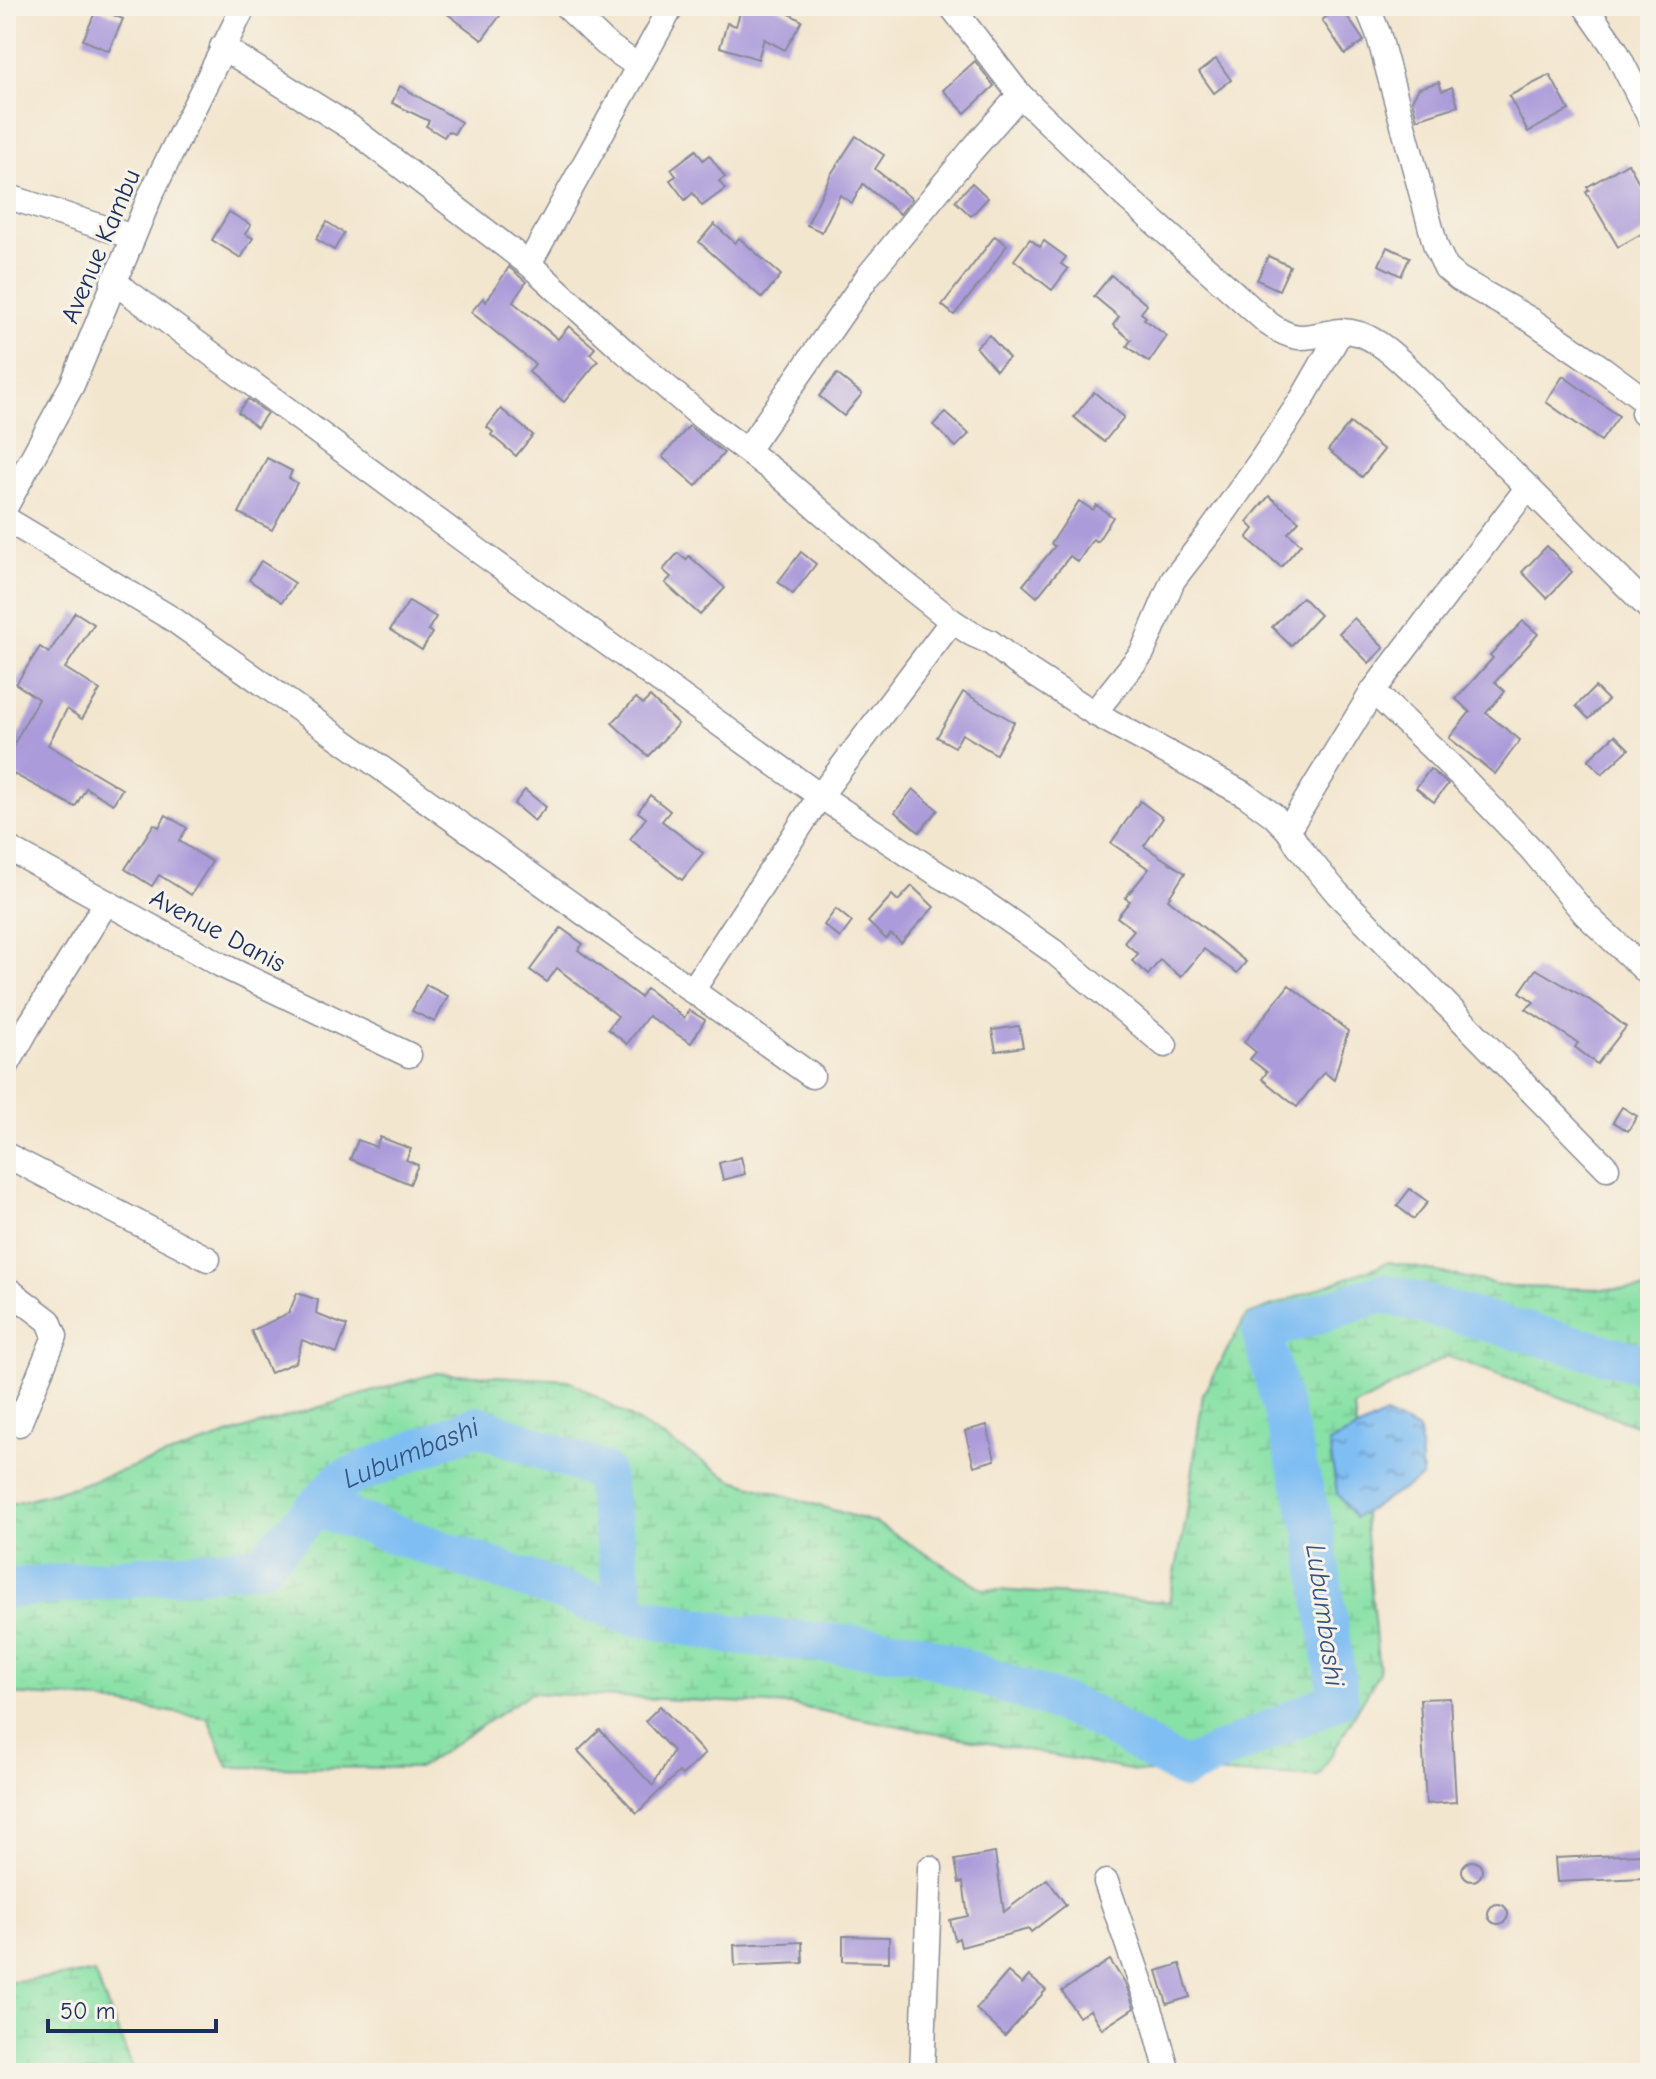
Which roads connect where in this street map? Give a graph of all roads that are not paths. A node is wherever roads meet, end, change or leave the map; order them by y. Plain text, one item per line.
1 (244, 6) edge
2 (566, 6) edge
3 (672, 6) edge
4 (951, 6) edge
5 (1367, 6) edge
6 (1597, 10) edge
7 (222, 47) junction
8 (638, 66) junction
9 (1020, 95) junction
10 (1650, 118) edge
11 (6, 196) edge
12 (133, 237) junction
13 (529, 264) junction
14 (113, 281) junction
15 (1341, 331) junction
16 (1643, 413) dead end
17 (747, 450) junction
18 (1528, 487) junction
19 (6, 506) edge
20 (6, 519) edge
21 (1650, 609) edge
22 (952, 621) junction
23 (1373, 691) junction
24 (1094, 713) junction
25 (820, 796) junction
26 (1288, 830) junction
27 (6, 847) edge
28 (106, 903) junction
29 (1650, 975) edge
30 (692, 991) junction
31 (1165, 1045) dead end
32 (409, 1055) dead end
33 (6, 1067) edge
34 (812, 1076) dead end
35 (6, 1155) edge
36 (1607, 1168) dead end
37 (208, 1259) dead end
38 (6, 1288) edge
39 (19, 1424) dead end
40 (930, 1868) dead end
41 (1106, 1882) dead end
42 (922, 2073) edge
43 (1168, 2073) edge

1 - 7 street, Avenue Kambu
2 - 8 street
3 - 8 street
4 - 9 street
5 - 16 street
6 - 10 street
7 - 12 street, Avenue Kambu
7 - 13 street
8 - 13 street
9 - 15 street
9 - 17 street
11 - 12 street
12 - 14 street, Avenue Kambu
13 - 17 street
14 - 19 street, Avenue Kambu
14 - 25 street
15 - 18 street
15 - 24 street
17 - 22 street
18 - 21 street
18 - 23 street
20 - 30 street
22 - 24 street
22 - 25 street
23 - 26 street
23 - 29 street
24 - 26 street
25 - 30 street
25 - 31 street
26 - 36 street
27 - 28 street, Avenue Danis
28 - 32 street, Avenue Danis
28 - 33 street
30 - 34 street
35 - 37 street
38 - 39 street
40 - 42 street
41 - 43 street

